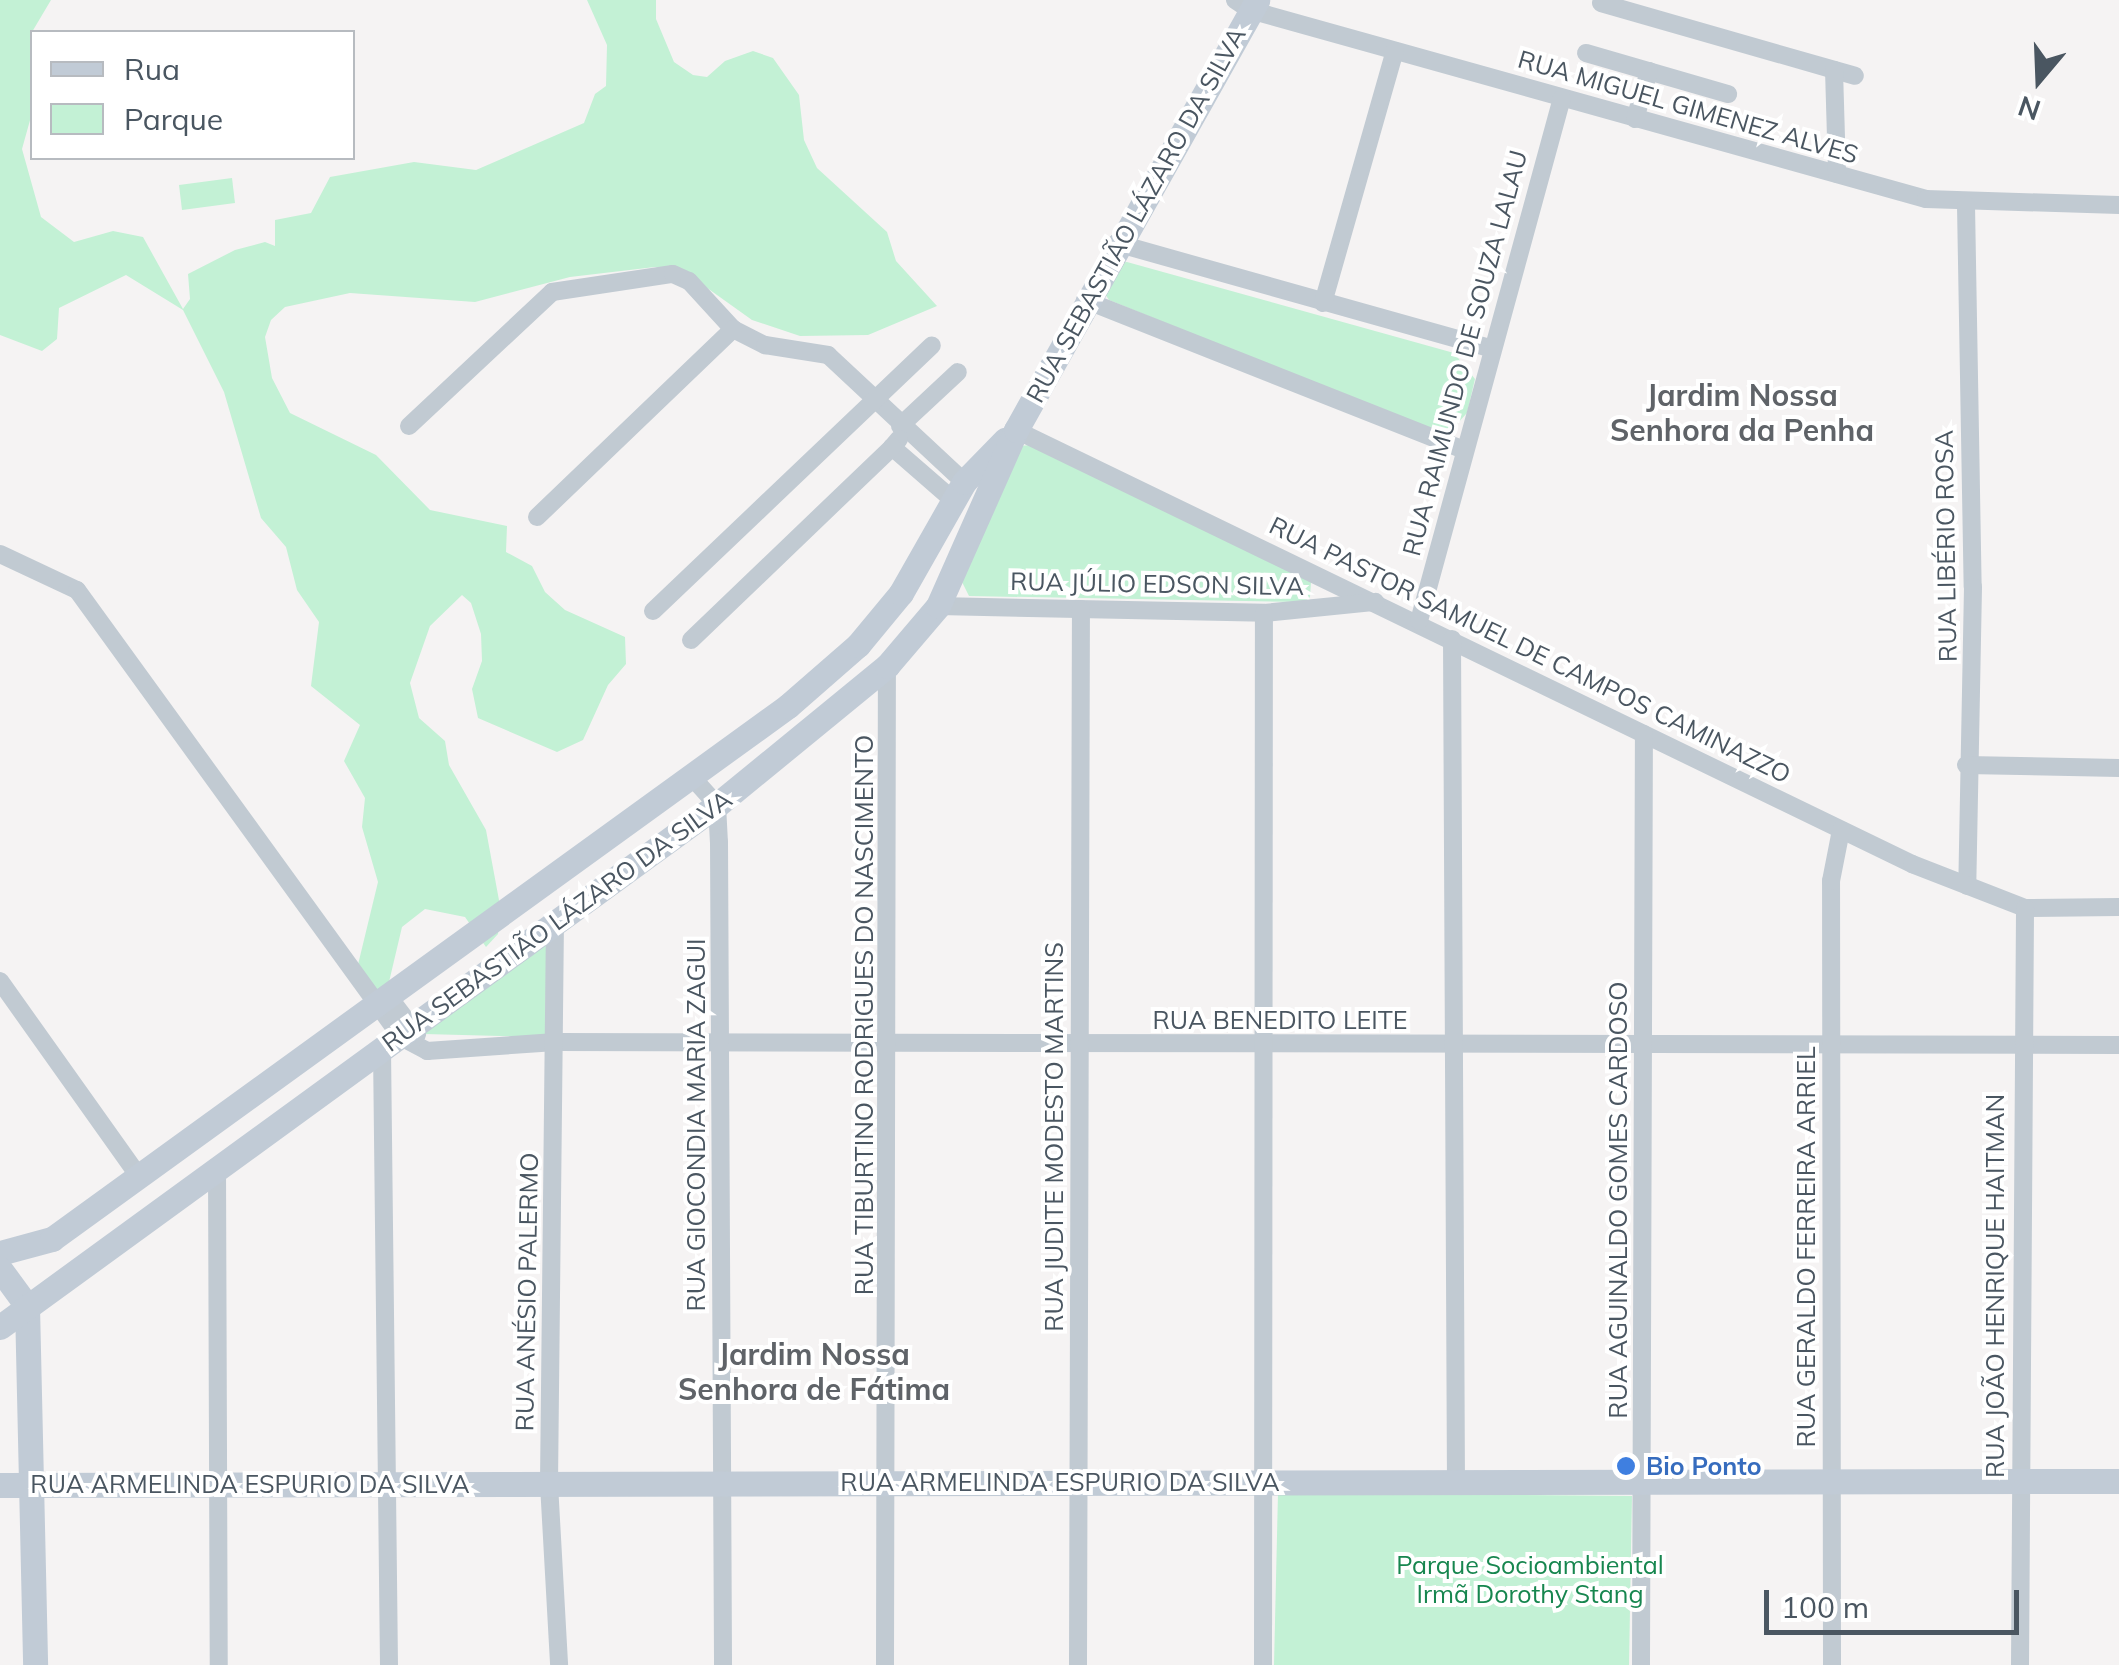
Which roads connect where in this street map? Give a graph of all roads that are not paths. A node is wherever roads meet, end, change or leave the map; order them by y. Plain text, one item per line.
1 (1601, 2) dead end
2 (1248, 3) edge
3 (1394, 51) junction
4 (1586, 52) dead end
5 (1834, 70) junction
6 (1649, 71) junction
7 (1855, 76) dead end
8 (1728, 94) dead end
9 (1562, 98) junction
10 (1635, 119) junction
11 (1836, 174) junction
12 (1966, 205) junction
13 (2119, 205) edge
14 (1116, 243) junction
15 (1084, 300) junction
16 (1324, 302) junction
17 (733, 329) junction
18 (932, 345) dead end
19 (1490, 348) junction
20 (958, 372) dead end
21 (874, 401) junction
22 (409, 426) dead end
23 (903, 428) junction
24 (1012, 438) junction
25 (892, 447) junction
26 (1461, 450) junction
27 (959, 491) junction
28 (537, 517) dead end
29 (0, 554) edge
30 (1376, 602) junction
31 (938, 606) junction
32 (1081, 609) junction
33 (653, 610) dead end
34 (1264, 613) junction
35 (1419, 621) junction
36 (1452, 639) junction
37 (691, 640) dead end
38 (887, 666) junction
39 (1644, 734) junction
40 (1966, 765) junction
41 (2119, 768) edge
42 (690, 776) junction
43 (717, 806) junction
44 (1841, 830) junction
45 (1967, 886) junction
46 (2119, 906) edge
47 (2024, 908) junction
48 (555, 920) junction
49 (0, 981) edge
50 (382, 1000) junction
51 (398, 1038) junction
52 (556, 1042) junction
53 (722, 1042) junction
54 (890, 1044) junction
55 (1266, 1044) junction
56 (2020, 1044) junction
57 (1079, 1045) junction
58 (2119, 1045) edge
59 (1454, 1046) junction
60 (1831, 1046) junction
61 (1644, 1047) junction
62 (217, 1166) junction
63 (138, 1176) junction
64 (0, 1253) edge
65 (0, 1269) edge
66 (27, 1306) junction
67 (0, 1327) edge
68 (1262, 1480) junction
69 (1831, 1480) junction
70 (220, 1481) junction
71 (1077, 1481) junction
72 (2119, 1481) edge
73 (890, 1482) junction
74 (722, 1483) junction
75 (2021, 1483) junction
76 (35, 1484) junction
77 (549, 1484) junction
78 (0, 1485) edge
79 (384, 1485) junction
80 (1456, 1486) junction
81 (1642, 1486) junction
82 (35, 1665) edge
83 (219, 1665) edge
84 (390, 1665) edge
85 (558, 1665) edge
86 (723, 1665) edge
87 (885, 1665) edge
88 (1078, 1665) edge
89 (1264, 1665) edge
90 (1642, 1665) edge
91 (1832, 1665) edge
92 (2020, 1665) edge

1 - 5 street
2 - 3 street, RUA MIGUEL GIMENEZ ALVES
2 - 14 street, RUA SEBASTIÃO LÁZARO DA SILVA
3 - 9 street, RUA MIGUEL GIMENEZ ALVES
3 - 16 street
4 - 6 street
5 - 7 street
5 - 11 street
6 - 8 street
6 - 10 street
9 - 10 street, RUA MIGUEL GIMENEZ ALVES
9 - 19 street, RUA RAIMUNDO DE SOUZA LALAU
10 - 11 street, RUA MIGUEL GIMENEZ ALVES
11 - 12 street, RUA MIGUEL GIMENEZ ALVES
12 - 13 street, RUA MIGUEL GIMENEZ ALVES
12 - 40 street, RUA LIBÉRIO ROSA
14 - 15 street, RUA SEBASTIÃO LÁZARO DA SILVA
14 - 16 street
15 - 24 street, RUA SEBASTIÃO LÁZARO DA SILVA
15 - 26 street
16 - 19 street
17 - 21 street
17 - 22 street
17 - 28 street
18 - 21 street
19 - 26 street, RUA RAIMUNDO DE SOUZA LALAU
20 - 23 street
21 - 23 street
21 - 33 street
23 - 25 street
23 - 27 street
24 - 27 street, RUA SEBASTIÃO LÁZARO DA SILVA
24 - 30 street, RUA PASTOR SAMUEL DE CAMPOS CAMINAZZO
24 - 31 street, RUA SEBASTIÃO LÁZARO DA SILVA
25 - 27 street
25 - 37 street
26 - 35 street, RUA RAIMUNDO DE SOUZA LALAU
27 - 42 street, RUA SEBASTIÃO LÁZARO DA SILVA
29 - 50 street
30 - 34 street, RUA JÚLIO EDSON SILVA
30 - 35 street, RUA PASTOR SAMUEL DE CAMPOS CAMINAZZO
31 - 32 street, RUA JÚLIO EDSON SILVA
31 - 38 street, RUA SEBASTIÃO LÁZARO DA SILVA
32 - 34 street, RUA JÚLIO EDSON SILVA
32 - 57 street, RUA JUDITE MODESTO MARTINS
34 - 55 street
35 - 36 street, RUA PASTOR SAMUEL DE CAMPOS CAMINAZZO
36 - 39 street, RUA PASTOR SAMUEL DE CAMPOS CAMINAZZO
36 - 59 street
38 - 43 street, RUA SEBASTIÃO LÁZARO DA SILVA
38 - 54 street, RUA TIBURTINO RODRIGUES DO NASCIMENTO
39 - 44 street, RUA PASTOR SAMUEL DE CAMPOS CAMINAZZO
39 - 61 street, RUA AGUINALDO GOMES CARDOSO
40 - 41 street
40 - 45 street, RUA LIBÉRIO ROSA
42 - 43 street
42 - 50 street, RUA SEBASTIÃO LÁZARO DA SILVA
43 - 48 street, RUA SEBASTIÃO LÁZARO DA SILVA
43 - 53 street, RUA GIOCONDIA MARIA ZAGUI
44 - 45 street, RUA PASTOR SAMUEL DE CAMPOS CAMINAZZO
44 - 60 street, RUA GERALDO FERREIRA ARRIEL
45 - 47 street, RUA PASTOR SAMUEL DE CAMPOS CAMINAZZO
46 - 47 street
47 - 56 street, RUA JOÃO HENRIQUE HAITMAN
48 - 51 street, RUA SEBASTIÃO LÁZARO DA SILVA
48 - 52 street, RUA ANÉSIO PALERMO
49 - 63 street
50 - 51 street
50 - 63 street, RUA SEBASTIÃO LÁZARO DA SILVA
51 - 52 street, RUA BENEDITO LEITE
51 - 62 street, RUA SEBASTIÃO LÁZARO DA SILVA
51 - 79 street
52 - 53 street, RUA BENEDITO LEITE
52 - 77 street, RUA ANÉSIO PALERMO
53 - 54 street, RUA BENEDITO LEITE
53 - 74 street, RUA GIOCONDIA MARIA ZAGUI
54 - 57 street, RUA BENEDITO LEITE
54 - 73 street, RUA TIBURTINO RODRIGUES DO NASCIMENTO
55 - 57 street, RUA BENEDITO LEITE
55 - 59 street, RUA BENEDITO LEITE
55 - 68 street
56 - 58 street, RUA BENEDITO LEITE
56 - 60 street, RUA BENEDITO LEITE
56 - 75 street, RUA JOÃO HENRIQUE HAITMAN
57 - 71 street, RUA JUDITE MODESTO MARTINS
59 - 61 street, RUA BENEDITO LEITE
59 - 80 street
60 - 61 street, RUA BENEDITO LEITE
60 - 69 street, RUA GERALDO FERREIRA ARRIEL
61 - 81 street, RUA AGUINALDO GOMES CARDOSO
62 - 66 street, RUA SEBASTIÃO LÁZARO DA SILVA
62 - 70 street
63 - 64 street, RUA SEBASTIÃO LÁZARO DA SILVA
65 - 66 street
66 - 67 street, RUA SEBASTIÃO LÁZARO DA SILVA
66 - 76 street
68 - 71 street, RUA ARMELINDA ESPURIO DA SILVA
68 - 80 street, RUA ARMELINDA ESPURIO DA SILVA
68 - 89 street
69 - 75 street, RUA ARMELINDA ESPURIO DA SILVA
69 - 81 street, RUA ARMELINDA ESPURIO DA SILVA
69 - 91 street, RUA GERALDO FERREIRA ARRIEL
70 - 76 street, RUA ARMELINDA ESPURIO DA SILVA
70 - 79 street, RUA ARMELINDA ESPURIO DA SILVA
70 - 83 street
71 - 73 street, RUA ARMELINDA ESPURIO DA SILVA
71 - 88 street, RUA JUDITE MODESTO MARTINS
72 - 75 street, RUA ARMELINDA ESPURIO DA SILVA
73 - 74 street, RUA ARMELINDA ESPURIO DA SILVA
73 - 87 street, RUA TIBURTINO RODRIGUES DO NASCIMENTO
74 - 77 street, RUA ARMELINDA ESPURIO DA SILVA
74 - 86 street, RUA GIOCONDIA MARIA ZAGUI
75 - 92 street, RUA JOÃO HENRIQUE HAITMAN
76 - 78 street, RUA ARMELINDA ESPURIO DA SILVA
76 - 82 street
77 - 79 street, RUA ARMELINDA ESPURIO DA SILVA
77 - 85 street, RUA ANÉSIO PALERMO
79 - 84 street
80 - 81 street, RUA ARMELINDA ESPURIO DA SILVA
81 - 90 street, RUA AGUINALDO GOMES CARDOSO

